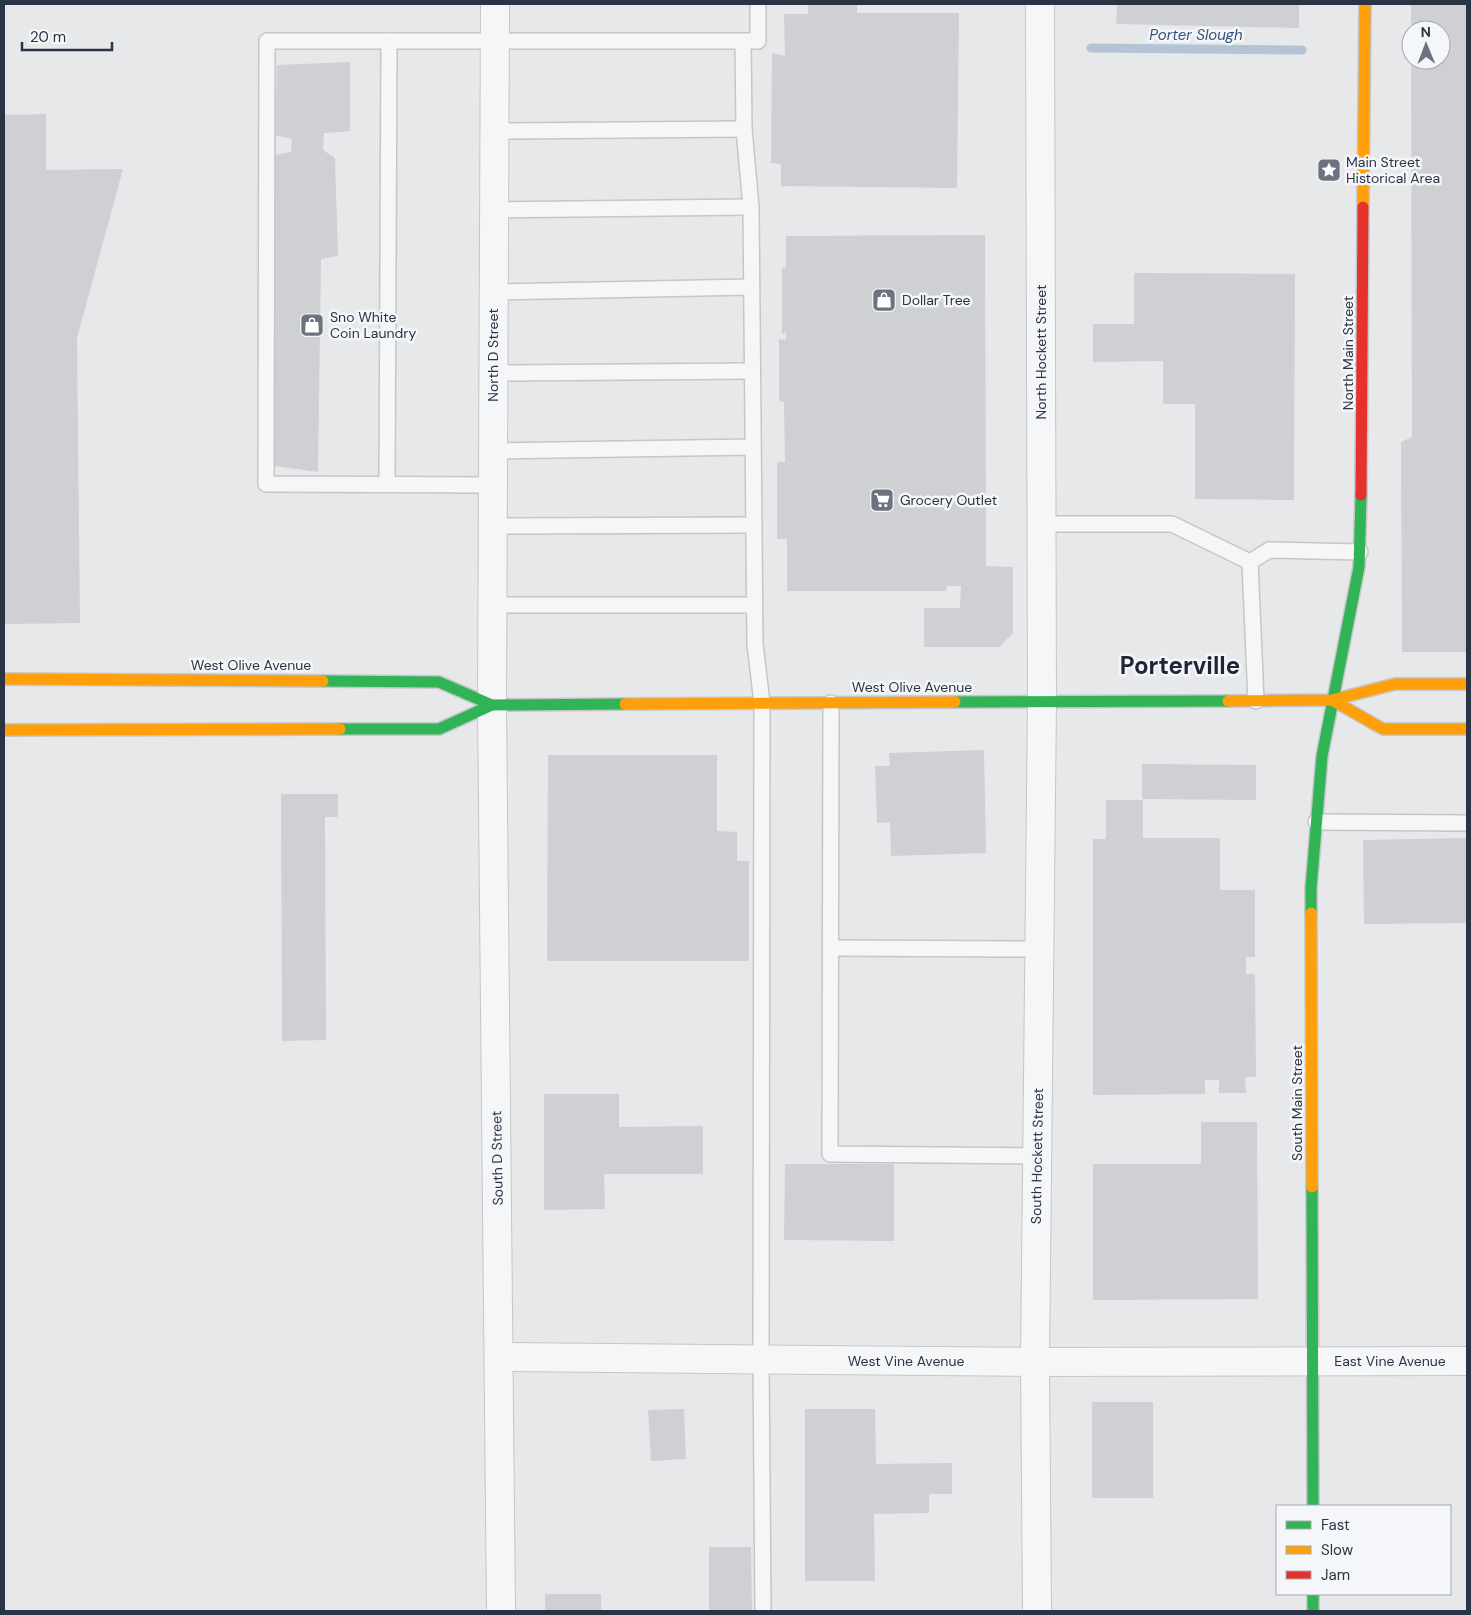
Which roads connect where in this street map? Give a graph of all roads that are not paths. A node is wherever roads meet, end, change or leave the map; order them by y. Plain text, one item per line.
1 (495, 4) edge
2 (758, 4) edge
3 (1040, 4) edge
4 (1365, 4) edge
5 (389, 40) junction
6 (494, 40) junction
7 (742, 41) junction
8 (744, 129) junction
9 (494, 131) junction
10 (752, 207) junction
11 (494, 210) junction
12 (751, 288) junction
13 (494, 292) junction
14 (752, 370) junction
15 (493, 373) junction
16 (753, 447) junction
17 (493, 451) junction
18 (388, 484) junction
19 (493, 484) junction
20 (1041, 524) junction
21 (754, 525) junction
22 (493, 526) junction
23 (1360, 552) junction
24 (1250, 562) junction
25 (493, 605) junction
26 (754, 605) junction
27 (4, 679) edge
28 (1467, 684) edge
29 (1332, 700) junction
30 (1042, 701) junction
31 (1256, 701) junction
32 (831, 702) junction
33 (762, 703) junction
34 (492, 706) junction
35 (1467, 729) edge
36 (4, 730) edge
37 (1316, 822) junction
38 (1467, 823) edge
39 (831, 948) junction
40 (1039, 949) junction
41 (1037, 1156) junction
42 (500, 1357) junction
43 (761, 1360) junction
44 (1313, 1360) junction
45 (1467, 1361) edge
46 (1035, 1362) junction
47 (1314, 1505) edge
48 (1313, 1595) edge
49 (501, 1611) edge
50 (762, 1611) edge
51 (1037, 1611) edge
52 (1313, 1611) edge

1 - 6 street, North D Street
2 - 7 lane
3 - 20 street, North Hockett Street
4 - 23 main road, North Main Street
5 - 6 lane
5 - 18 lane
5 - 18 lane
6 - 7 lane
6 - 9 street, North D Street
7 - 8 lane
8 - 9 lane
8 - 10 lane
9 - 11 street, North D Street
10 - 11 lane
10 - 12 lane
11 - 13 street, North D Street
12 - 13 lane
12 - 14 lane
13 - 15 street, North D Street
14 - 15 lane
14 - 16 lane
15 - 17 street, North D Street
16 - 17 lane
16 - 21 lane
17 - 19 street, North D Street
18 - 19 lane
19 - 22 street, North D Street
20 - 24 lane
20 - 30 street, North Hockett Street
21 - 22 lane
21 - 26 lane
22 - 25 street, North D Street
23 - 24 lane
23 - 29 main road, North Main Street
24 - 31 lane
25 - 26 lane
25 - 34 street, North D Street
26 - 33 lane
27 - 34 main road, West Olive Avenue
28 - 29 main road, West Olive Avenue
29 - 31 main road, West Olive Avenue
29 - 35 main road
29 - 37 main road, South Main Street
30 - 31 main road, West Olive Avenue
30 - 32 main road, West Olive Avenue
30 - 40 street, South Hockett Street
32 - 33 main road, West Olive Avenue
32 - 39 lane
33 - 34 main road, West Olive Avenue
33 - 43 lane
34 - 36 main road, West Olive Avenue
34 - 42 street, South D Street
37 - 38 lane
37 - 44 main road, South Main Street
39 - 40 lane
39 - 41 lane
40 - 41 street, South Hockett Street
41 - 46 street, South Hockett Street
42 - 43 street, West Vine Avenue
42 - 49 street, South D Street
43 - 46 street, West Vine Avenue
43 - 50 lane
44 - 45 street, East Vine Avenue
44 - 46 street, West Vine Avenue
44 - 47 main road, South Main Street
46 - 51 street, South Hockett Street
48 - 52 main road

